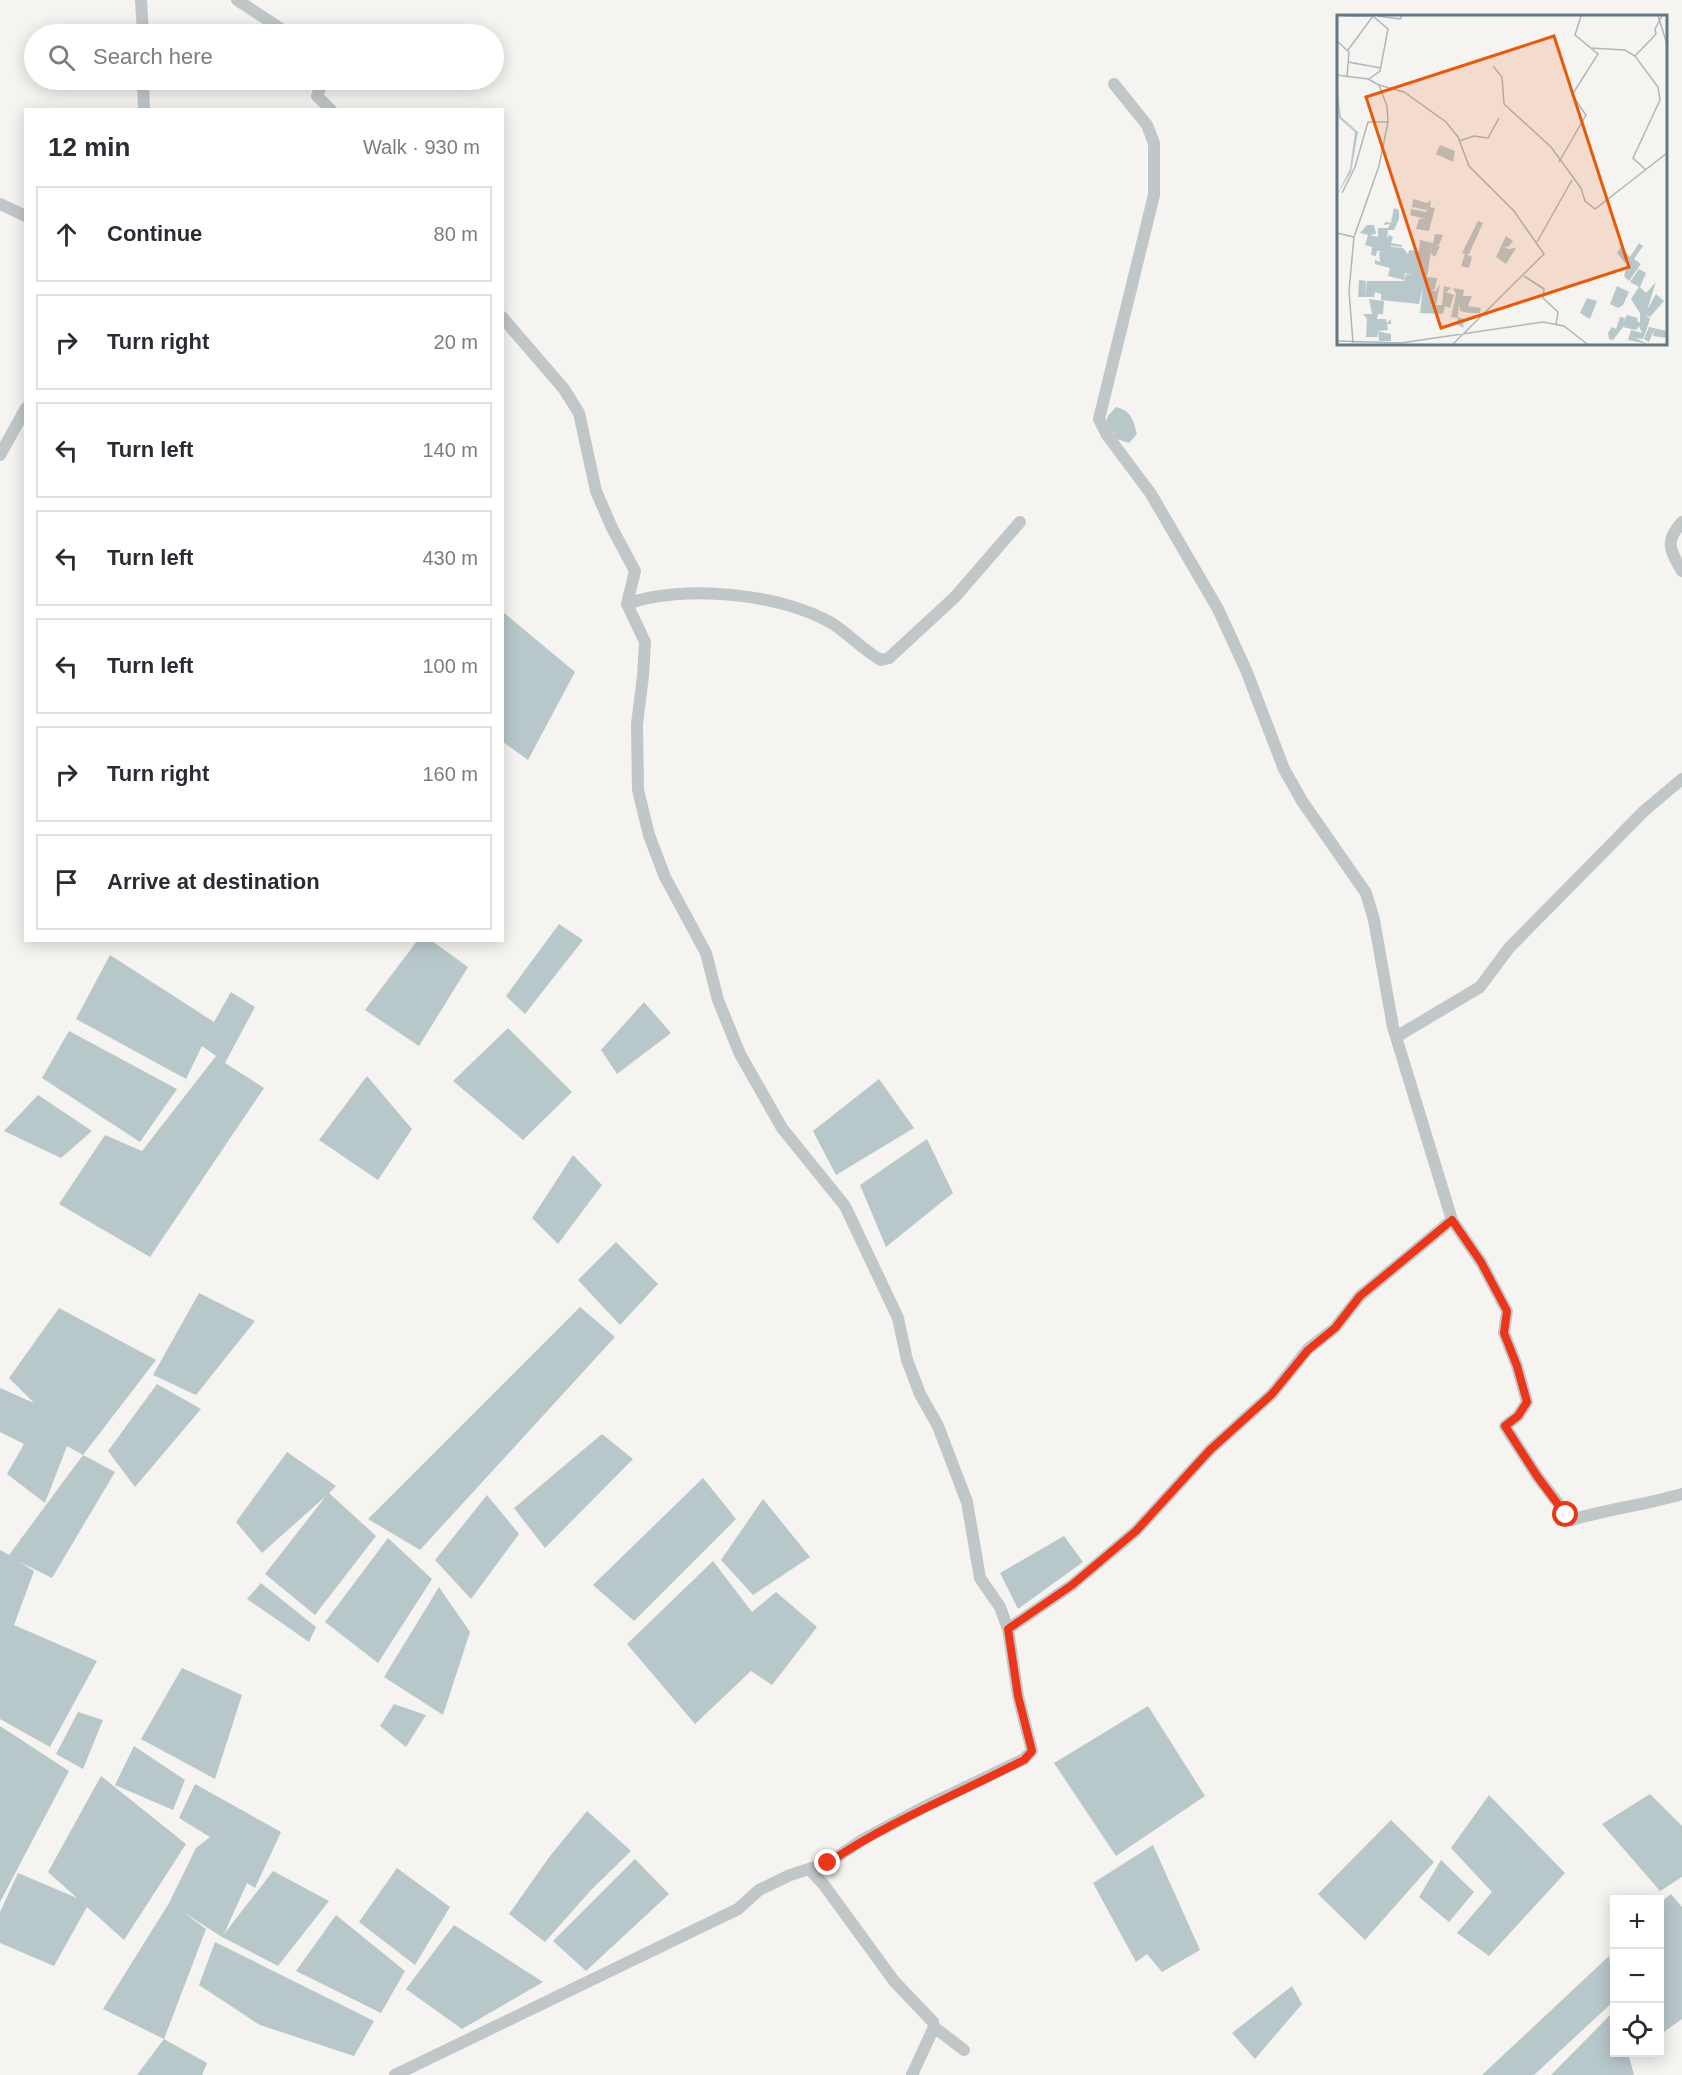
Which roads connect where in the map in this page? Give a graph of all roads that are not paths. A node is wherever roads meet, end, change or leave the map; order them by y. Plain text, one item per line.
1 (141, 0) edge
2 (237, 0) edge
3 (142, 24) edge
4 (274, 24) edge
5 (1114, 84) dead end
6 (143, 90) edge
7 (319, 90) edge
8 (144, 108) edge
9 (329, 108) edge
10 (0, 204) edge
11 (24, 215) edge
12 (504, 319) edge
13 (24, 412) edge
14 (0, 455) edge
15 (1020, 522) dead end
16 (1682, 522) edge
17 (1682, 571) edge
18 (627, 604) junction
19 (1682, 779) edge
20 (1396, 1037) junction
21 (1452, 1220) junction
22 (1682, 1494) edge
23 (1008, 1629) junction
24 (809, 1869) junction
25 (934, 2026) junction
26 (964, 2050) dead end
27 (395, 2075) edge
28 (912, 2075) edge

1 - 3 street
2 - 4 street
5 - 20 street
6 - 8 street
7 - 9 street
10 - 11 street
12 - 18 street
13 - 14 street
15 - 18 street
16 - 17 street
18 - 23 street
19 - 20 street
20 - 21 street
21 - 22 street
21 - 23 street
23 - 24 street
24 - 25 street
24 - 27 street
25 - 26 street
25 - 28 street

